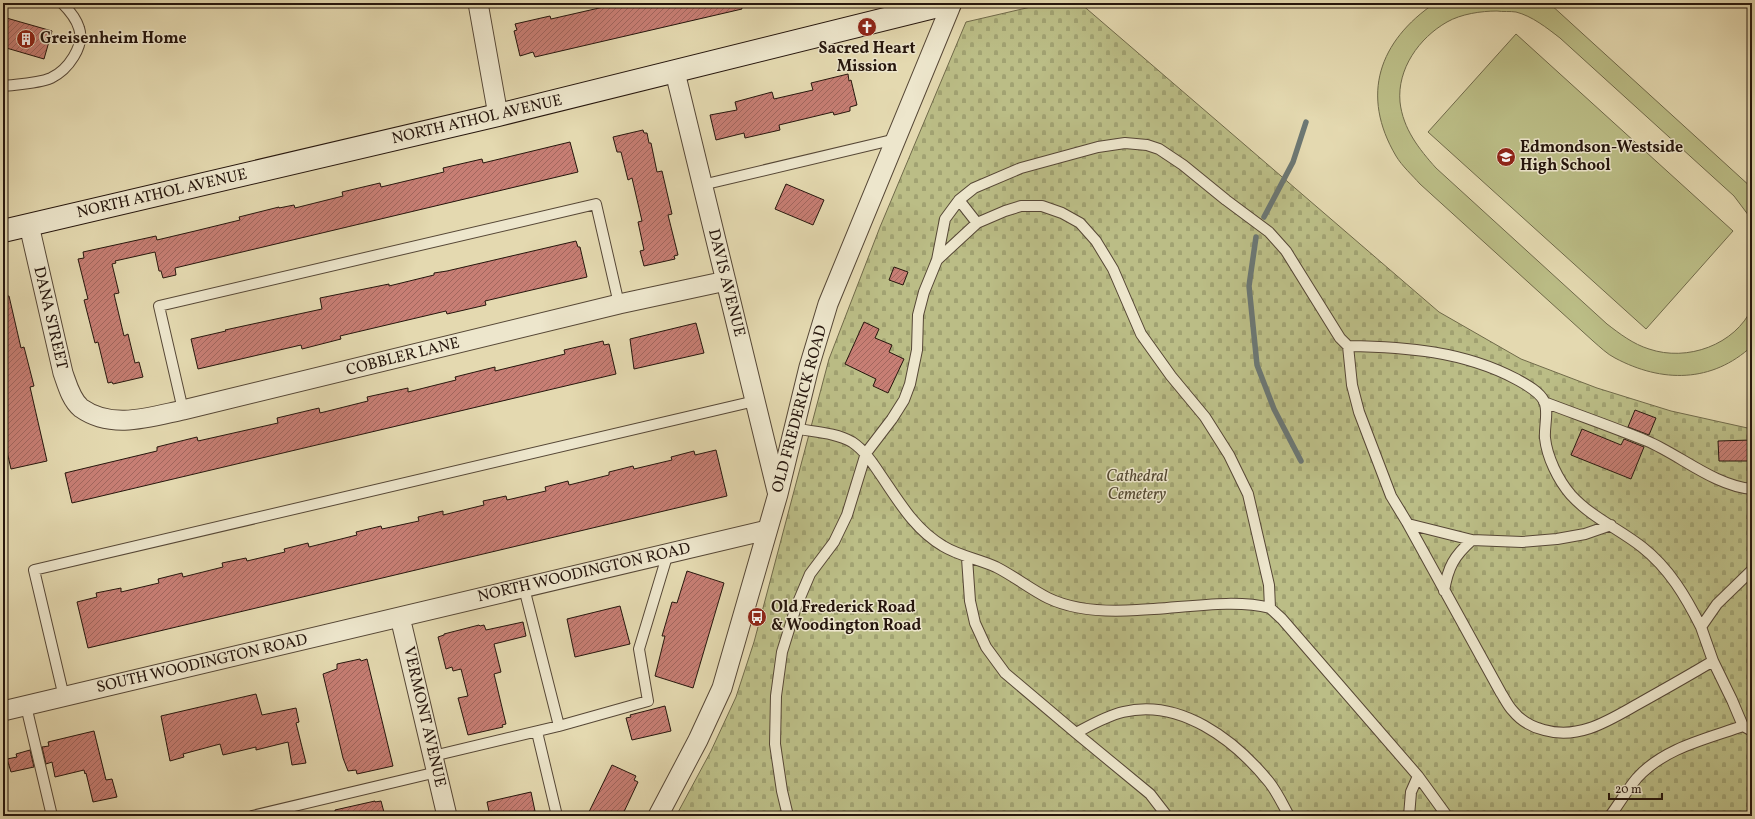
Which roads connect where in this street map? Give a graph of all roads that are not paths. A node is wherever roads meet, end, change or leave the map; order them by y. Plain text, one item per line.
1 (62, 3) edge
2 (478, 3) edge
3 (951, 3) edge
4 (675, 72) junction
5 (3, 86) edge
6 (498, 115) junction
7 (896, 139) junction
8 (702, 185) junction
9 (959, 200) junction
10 (978, 223) junction
11 (29, 225) junction
12 (3, 231) edge
13 (937, 260) junction
14 (726, 281) junction
15 (619, 304) junction
16 (1348, 346) junction
17 (755, 401) junction
18 (1544, 402) junction
19 (81, 407) joint
20 (183, 410) junction
21 (793, 428) junction
22 (866, 453) junction
23 (1752, 489) edge
24 (778, 494) junction
25 (1408, 524) junction
26 (1611, 525) junction
27 (768, 530) junction
28 (1472, 540) junction
29 (668, 553) junction
30 (967, 558) junction
31 (1752, 570) edge
32 (524, 588) junction
33 (1444, 591) junction
34 (1270, 608) junction
35 (400, 617) junction
36 (1701, 627) junction
37 (1713, 661) junction
38 (64, 697) junction
39 (26, 706) junction
40 (3, 712) edge
41 (559, 726) junction
42 (1748, 728) edge
43 (536, 732) junction
44 (1076, 733) junction
45 (435, 764) junction
46 (1418, 776) junction
47 (52, 816) edge
48 (252, 816) edge
49 (447, 816) edge
50 (557, 816) edge
51 (658, 816) edge
52 (788, 816) edge
53 (1166, 816) edge
54 (1289, 816) edge
55 (1409, 816) edge
56 (1448, 816) edge
57 (1610, 816) edge

1 - 5 lane
2 - 6 street
3 - 4 street, NORTH ATHOL AVENUE
3 - 7 street, OLD FREDERICK ROAD
4 - 6 street, NORTH ATHOL AVENUE
4 - 8 street, DAVIS AVENUE
6 - 11 street, NORTH ATHOL AVENUE
7 - 8 lane
7 - 21 street, OLD FREDERICK ROAD
8 - 14 street, DAVIS AVENUE
9 - 10 lane
9 - 13 lane
9 - 16 lane
10 - 13 lane
10 - 34 lane
11 - 12 street, NORTH ATHOL AVENUE
11 - 19 street, DANA STREET
13 - 22 lane
14 - 15 street, COBBLER LANE
14 - 17 street, DAVIS AVENUE
15 - 20 street, COBBLER LANE
15 - 20 lane
16 - 18 lane
16 - 25 lane
17 - 24 street, DAVIS AVENUE
17 - 38 lane
18 - 23 lane
18 - 26 lane
19 - 20 street, COBBLER LANE
21 - 22 lane
21 - 24 street, OLD FREDERICK ROAD
22 - 30 lane
22 - 52 lane
24 - 27 street, OLD FREDERICK ROAD
25 - 28 lane
25 - 33 lane
26 - 28 lane
26 - 36 lane
27 - 29 street, NORTH WOODINGTON ROAD
27 - 51 street, OLD FREDERICK ROAD
28 - 33 lane
29 - 32 street, NORTH WOODINGTON ROAD
29 - 41 lane
30 - 34 lane
30 - 44 lane
31 - 36 lane
32 - 35 street, NORTH WOODINGTON ROAD
32 - 41 lane
33 - 37 lane
34 - 46 lane
35 - 38 street, SOUTH WOODINGTON ROAD
35 - 45 street, VERMONT AVENUE
36 - 37 lane
37 - 42 lane
38 - 39 street, SOUTH WOODINGTON ROAD
39 - 40 street, SOUTH WOODINGTON ROAD
39 - 47 lane
41 - 43 lane
42 - 57 lane
43 - 45 lane
43 - 50 lane
44 - 53 lane
44 - 54 lane
45 - 48 lane
45 - 49 street, VERMONT AVENUE
46 - 55 lane
46 - 56 lane

